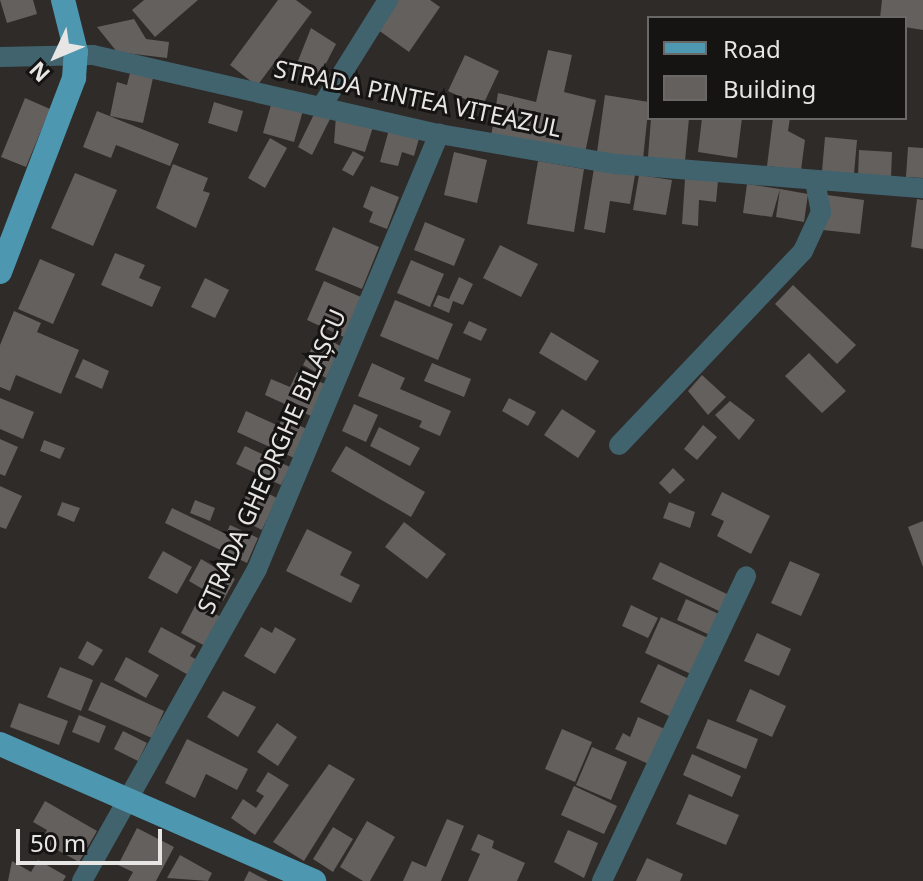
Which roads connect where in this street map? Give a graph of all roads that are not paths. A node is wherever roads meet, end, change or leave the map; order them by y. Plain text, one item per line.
1 (63, 0) edge
2 (388, 0) edge
3 (76, 52) junction
4 (0, 57) edge
5 (323, 104) junction
6 (439, 134) junction
7 (815, 181) junction
8 (923, 188) edge
9 (0, 272) edge
10 (619, 445) dead end
11 (746, 576) dead end
12 (0, 744) edge
13 (129, 800) junction
14 (82, 881) edge
15 (314, 881) edge
16 (602, 881) edge

1 - 3 main road
2 - 5 street
3 - 4 street, STRADA PINTEA VITEAZUL
3 - 5 street, STRADA PINTEA VITEAZUL
3 - 9 main road
5 - 6 street, STRADA PINTEA VITEAZUL
6 - 7 street, STRADA PINTEA VITEAZUL
6 - 13 street, STRADA GHEORGHE BILAȘCU
7 - 8 street, STRADA PINTEA VITEAZUL
7 - 10 street
11 - 16 street
12 - 13 main road
13 - 14 street, STRADA GHEORGHE BILAȘCU
13 - 15 main road

